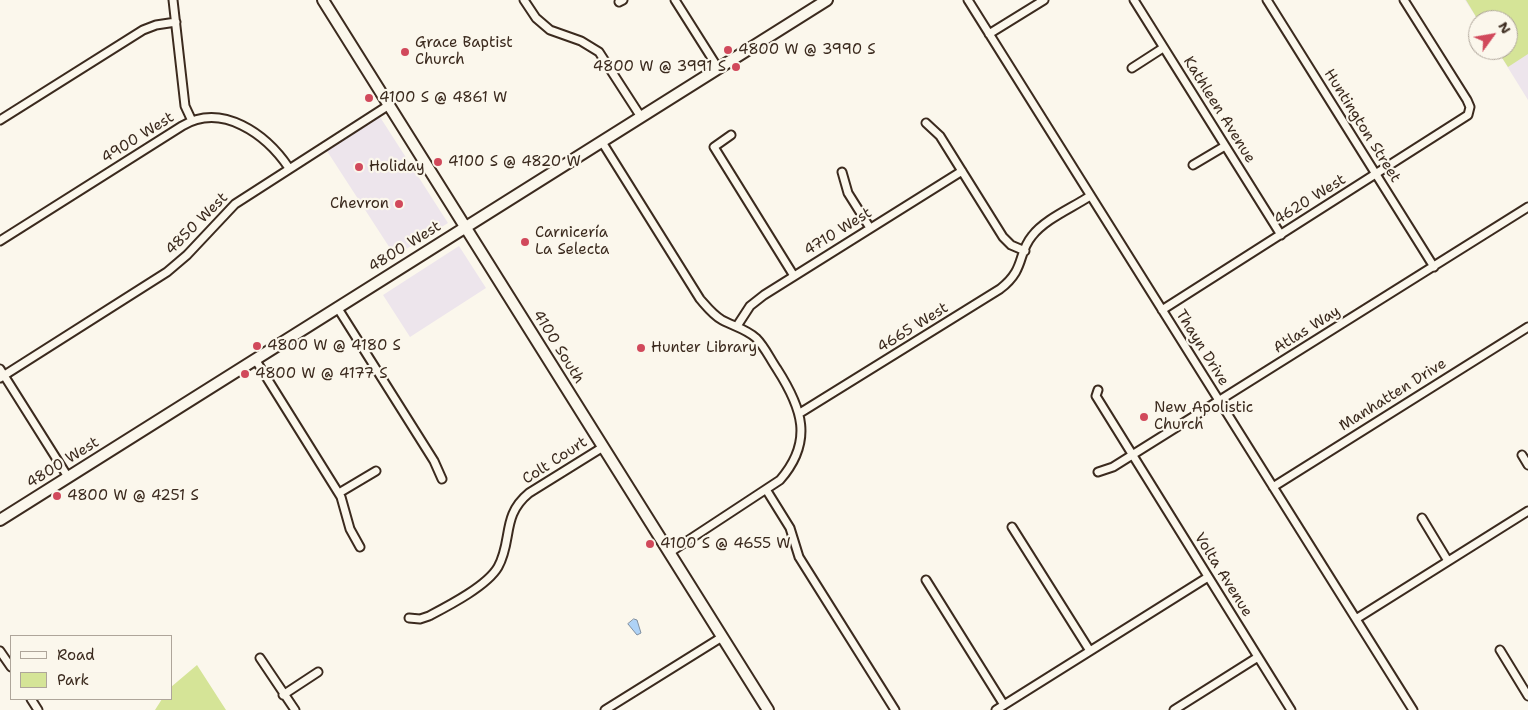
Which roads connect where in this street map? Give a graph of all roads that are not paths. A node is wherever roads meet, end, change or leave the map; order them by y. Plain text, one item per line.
1 (173, 0) edge
2 (323, 0) edge
3 (524, 0) edge
4 (675, 0) edge
5 (827, 0) edge
6 (968, 0) edge
7 (1044, 0) edge
8 (1134, 0) edge
9 (1267, 0) edge
10 (1404, 0) edge
11 (176, 22) junction
12 (989, 34) junction
13 (1164, 48) junction
14 (718, 68) junction
15 (1132, 68) dead end
16 (389, 105) junction
17 (641, 117) junction
18 (0, 120) edge
19 (192, 121) junction
20 (926, 123) dead end
21 (731, 135) dead end
22 (602, 142) junction
23 (1225, 146) junction
24 (1193, 165) dead end
25 (289, 168) junction
26 (962, 171) junction
27 (842, 172) dead end
28 (1376, 175) junction
29 (1090, 196) junction
30 (1528, 207) edge
31 (465, 227) junction
32 (870, 228) junction
33 (1281, 234) junction
34 (0, 241) edge
35 (1025, 251) junction
36 (1434, 267) junction
37 (794, 276) junction
38 (337, 307) junction
39 (1162, 310) junction
40 (737, 326) junction
41 (1528, 327) edge
42 (255, 359) junction
43 (1, 375) edge
44 (1098, 390) dead end
45 (1219, 401) junction
46 (800, 413) junction
47 (603, 447) junction
48 (1133, 454) junction
49 (1522, 455) dead end
50 (1528, 465) edge
51 (376, 471) dead end
52 (1098, 472) dead end
53 (68, 477) junction
54 (442, 479) dead end
55 (1273, 486) junction
56 (767, 491) junction
57 (339, 493) junction
58 (1528, 511) edge
59 (1422, 518) dead end
60 (0, 520) edge
61 (1012, 527) dead end
62 (360, 547) dead end
63 (669, 552) junction
64 (1448, 561) junction
65 (1208, 577) junction
66 (926, 580) dead end
67 (409, 618) dead end
68 (1356, 619) junction
69 (722, 638) junction
70 (1500, 650) dead end
71 (0, 651) edge
72 (1090, 651) junction
73 (1258, 657) junction
74 (260, 658) dead end
75 (10, 666) edge
76 (318, 672) dead end
77 (283, 695) junction
78 (1528, 696) edge
79 (1004, 704) junction
80 (1177, 709) edge
81 (295, 710) edge
82 (605, 710) edge
83 (768, 710) edge
84 (895, 710) edge
85 (996, 710) edge
86 (1291, 710) edge
87 (1413, 710) edge

1 - 11 street
2 - 16 main road, 4100 South
3 - 17 street
4 - 14 street
5 - 14 main road, 4800 West
6 - 12 street, Thayn Drive
7 - 12 street
8 - 13 street, Kathleen Avenue
9 - 28 street, Huntington Street
10 - 28 street, 4620 West
11 - 18 street
11 - 19 street
12 - 29 street, Thayn Drive
13 - 15 street
13 - 23 street, Kathleen Avenue
14 - 17 main road, 4800 West
16 - 25 street, 4850 West
16 - 31 main road, 4100 South
17 - 22 main road, 4800 West
19 - 25 street, 4900 West
19 - 34 street, 4900 West
20 - 26 street
21 - 37 street
22 - 31 main road, 4800 West
22 - 40 street
23 - 24 street
23 - 33 street, Kathleen Avenue
25 - 43 street, 4850 West
26 - 32 street, 4710 West
26 - 35 street
27 - 32 street
28 - 33 street, 4620 West
28 - 36 street, Huntington Street
29 - 35 street, 4665 West
29 - 39 street, Thayn Drive
30 - 36 street, Atlas Way
31 - 38 main road, 4800 West
31 - 47 main road, 4100 South
32 - 37 street, 4710 West
33 - 39 street, 4620 West
35 - 46 street, 4665 West
36 - 45 street, Atlas Way
37 - 40 street, 4710 West
38 - 42 main road, 4800 West
38 - 54 street
39 - 45 street, Thayn Drive
40 - 46 street
41 - 55 street, Manhatten Drive
42 - 53 main road, 4800 West
42 - 57 street
43 - 53 street
44 - 48 street, Volta Avenue
45 - 48 street, Atlas Way
45 - 55 street, Thayn Drive
46 - 56 street
47 - 63 main road, 4100 South
47 - 67 street, Colt Court
48 - 52 street, Atlas Way
48 - 65 street, Volta Avenue
49 - 50 street
51 - 57 street
53 - 60 main road, 4800 West
55 - 68 street, Thayn Drive
56 - 63 street
56 - 84 street
57 - 62 street
58 - 64 street
59 - 64 street
61 - 72 street
63 - 69 main road, 4100 South
64 - 68 street
65 - 72 street
65 - 73 street, Volta Avenue
66 - 79 street
68 - 87 street, Thayn Drive
69 - 82 street
69 - 83 main road, 4100 South
70 - 78 street
71 - 75 street
72 - 79 street
73 - 80 street
73 - 86 street, Volta Avenue
74 - 77 street
76 - 77 street
77 - 81 street
79 - 85 street

